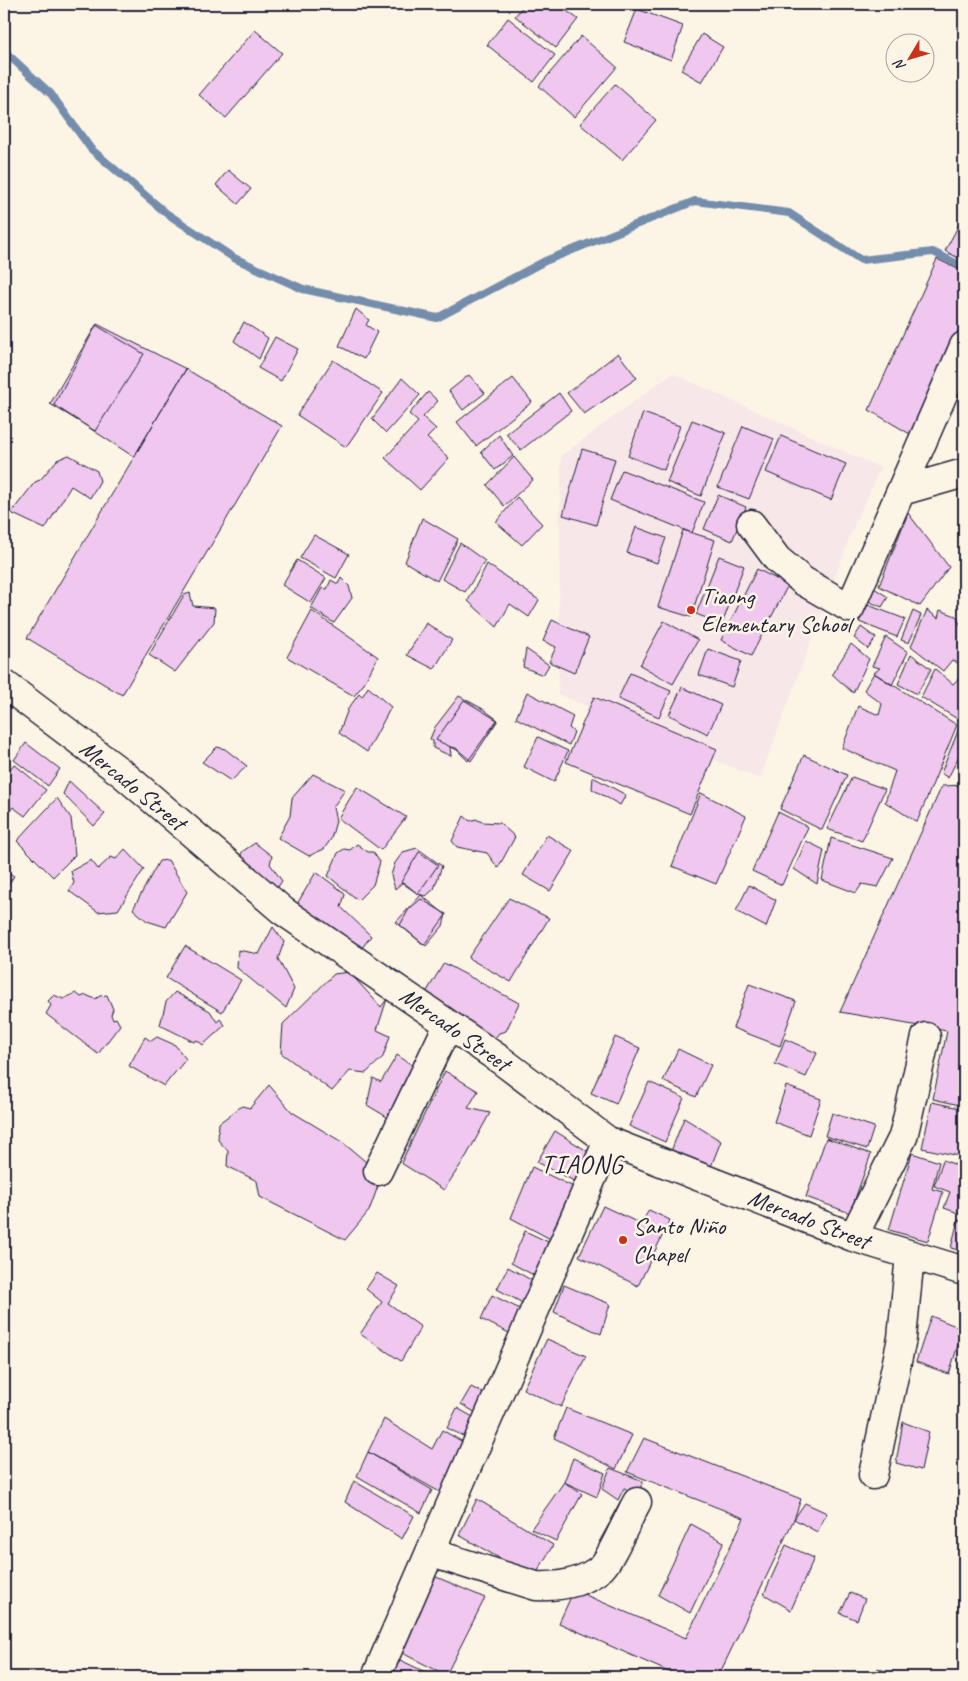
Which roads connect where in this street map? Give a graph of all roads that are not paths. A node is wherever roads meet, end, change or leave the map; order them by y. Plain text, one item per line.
1 (964, 346) edge
2 (964, 473) edge
3 (901, 490) junction
4 (751, 524) dead end
5 (4, 684) edge
6 (448, 1025) junction
7 (926, 1037) dead end
8 (608, 1141) junction
9 (378, 1171) dead end
10 (853, 1236) junction
11 (910, 1255) junction
12 (964, 1271) edge
13 (873, 1475) dead end
14 (637, 1502) dead end
15 (432, 1552) junction
16 (376, 1677) edge

1 - 3 street
2 - 3 street
3 - 4 street
5 - 6 street, Mercado Street
6 - 8 street, Mercado Street
6 - 9 street
7 - 10 street
8 - 10 street, Mercado Street
8 - 15 street
10 - 11 street, Mercado Street
11 - 12 street, Mercado Street
11 - 13 street
14 - 15 street
15 - 16 street

